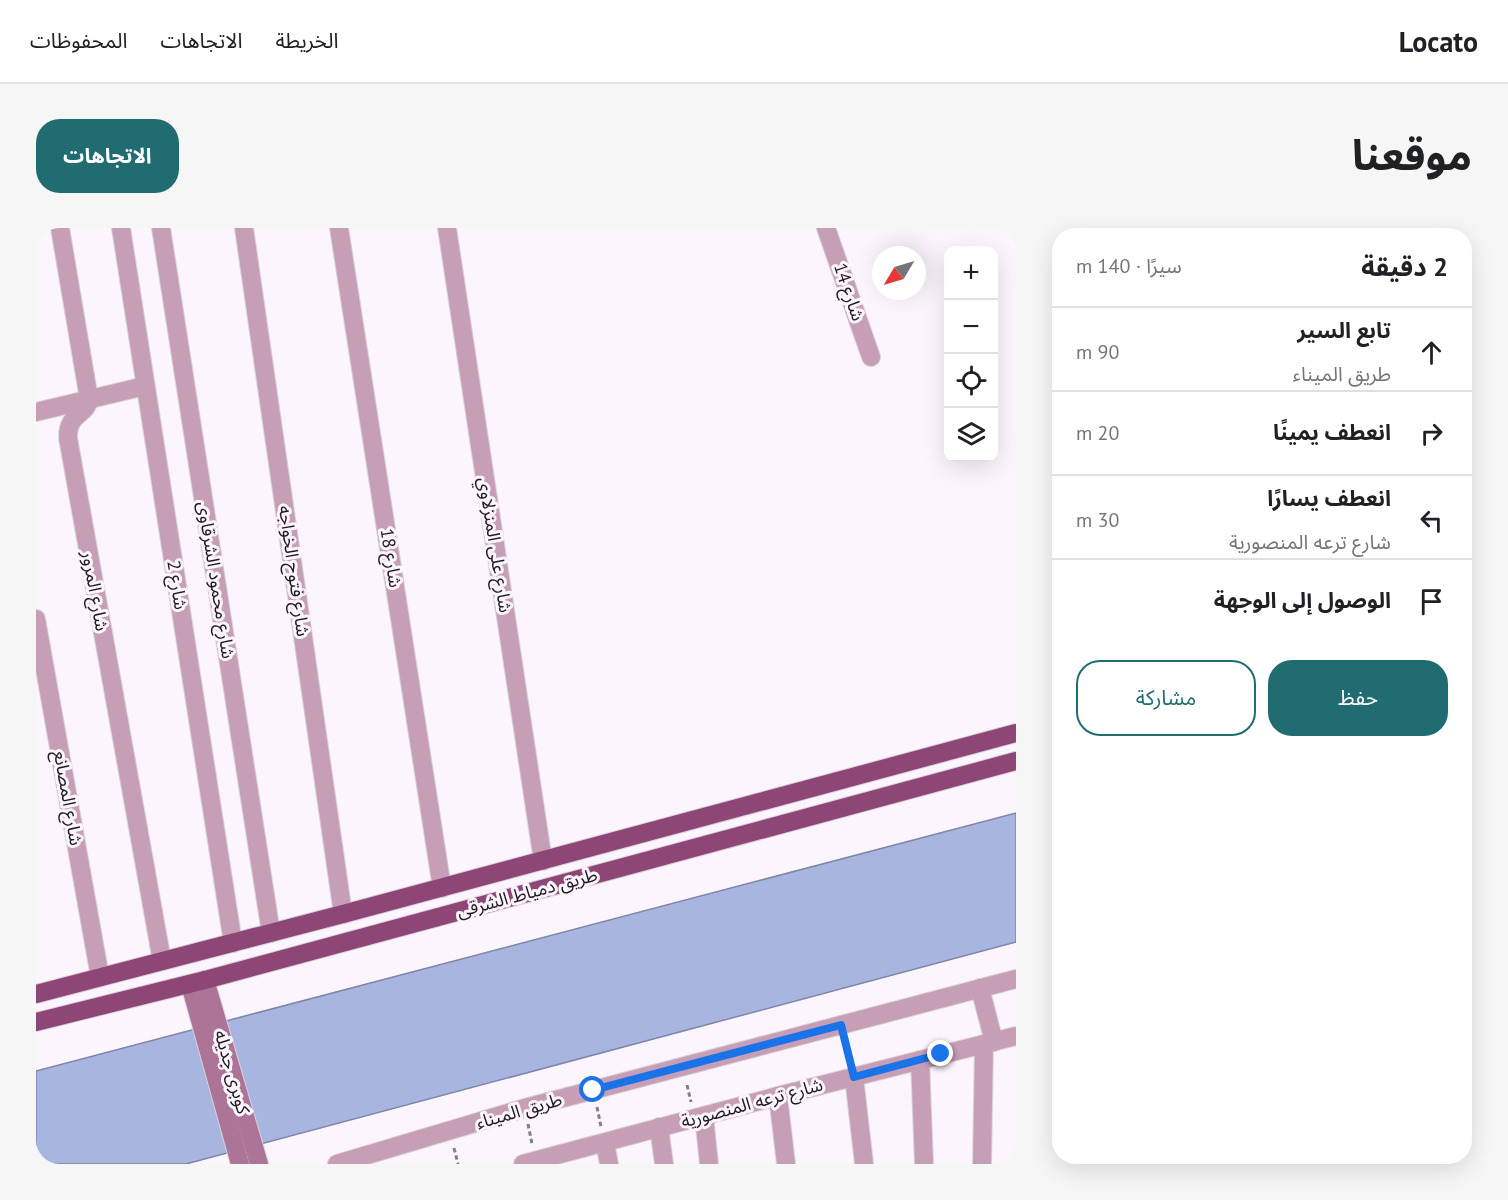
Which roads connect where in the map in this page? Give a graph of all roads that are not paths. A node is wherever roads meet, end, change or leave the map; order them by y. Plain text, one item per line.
1 (60, 228) edge
2 (121, 228) edge
3 (161, 228) edge
4 (244, 228) edge
5 (339, 228) edge
6 (447, 228) edge
7 (826, 228) edge
8 (872, 357) dead end
9 (145, 386) junction
10 (89, 399) junction
11 (36, 412) edge
12 (36, 618) edge
13 (1016, 733) edge
14 (1016, 761) edge
15 (543, 861) junction
16 (442, 888) junction
17 (343, 914) junction
18 (271, 933) junction
19 (233, 943) junction
20 (162, 961) junction
21 (100, 977) junction
22 (1016, 979) edge
23 (198, 982) junction
24 (980, 988) junction
25 (36, 994) edge
26 (36, 1022) edge
27 (1016, 1036) edge
28 (989, 1043) junction
29 (920, 1060) junction
30 (854, 1077) junction
31 (778, 1096) junction
32 (700, 1117) junction
33 (659, 1127) junction
34 (605, 1143) junction
35 (539, 1162) edge
36 (240, 1164) edge
37 (259, 1164) edge
38 (337, 1164) edge
39 (609, 1164) edge
40 (664, 1164) edge
41 (709, 1164) edge
42 (786, 1164) edge
43 (864, 1164) edge
44 (924, 1164) edge
45 (982, 1164) edge

1 - 10 street
2 - 9 street, شارع 2
3 - 18 street, شارع محمود الشرقاوى
4 - 17 street, شارع فتوح الخواجه
5 - 16 street, شارع 18
6 - 15 street, شارع على المنزلاوي
7 - 8 street, شارع 14
9 - 10 street
9 - 19 street, شارع 2
10 - 11 street
10 - 20 street, شارع المرور
12 - 21 street, شارع المصانع
13 - 15 highway, طريق دمياط الشرقى
14 - 23 highway, طريق دمياط الشرقى
15 - 16 highway, طريق دمياط الشرقى
16 - 17 highway, طريق دمياط الشرقى
17 - 18 highway, طريق دمياط الشرقى
18 - 19 highway, طريق دمياط الشرقى
19 - 20 highway, طريق دمياط الشرقى
20 - 21 highway, طريق دمياط الشرقى
21 - 25 highway, طريق دمياط الشرقى
22 - 24 street, طريق الميناء
23 - 26 highway, طريق دمياط الشرقى
23 - 36 main road, كوبرى جديله
23 - 37 main road, كوبرى جديله
24 - 28 street
24 - 38 street, طريق الميناء
27 - 28 street, شارع ترعه المنصورية
28 - 29 street, شارع ترعه المنصورية
28 - 45 street
29 - 30 street, شارع ترعه المنصورية
29 - 44 street
30 - 31 street, شارع ترعه المنصورية
30 - 43 street
31 - 32 street, شارع ترعه المنصورية
31 - 42 street
32 - 33 street, شارع ترعه المنصورية
32 - 41 street
33 - 34 street, شارع ترعه المنصورية
33 - 40 street
34 - 35 street, شارع ترعه المنصورية
34 - 39 street

